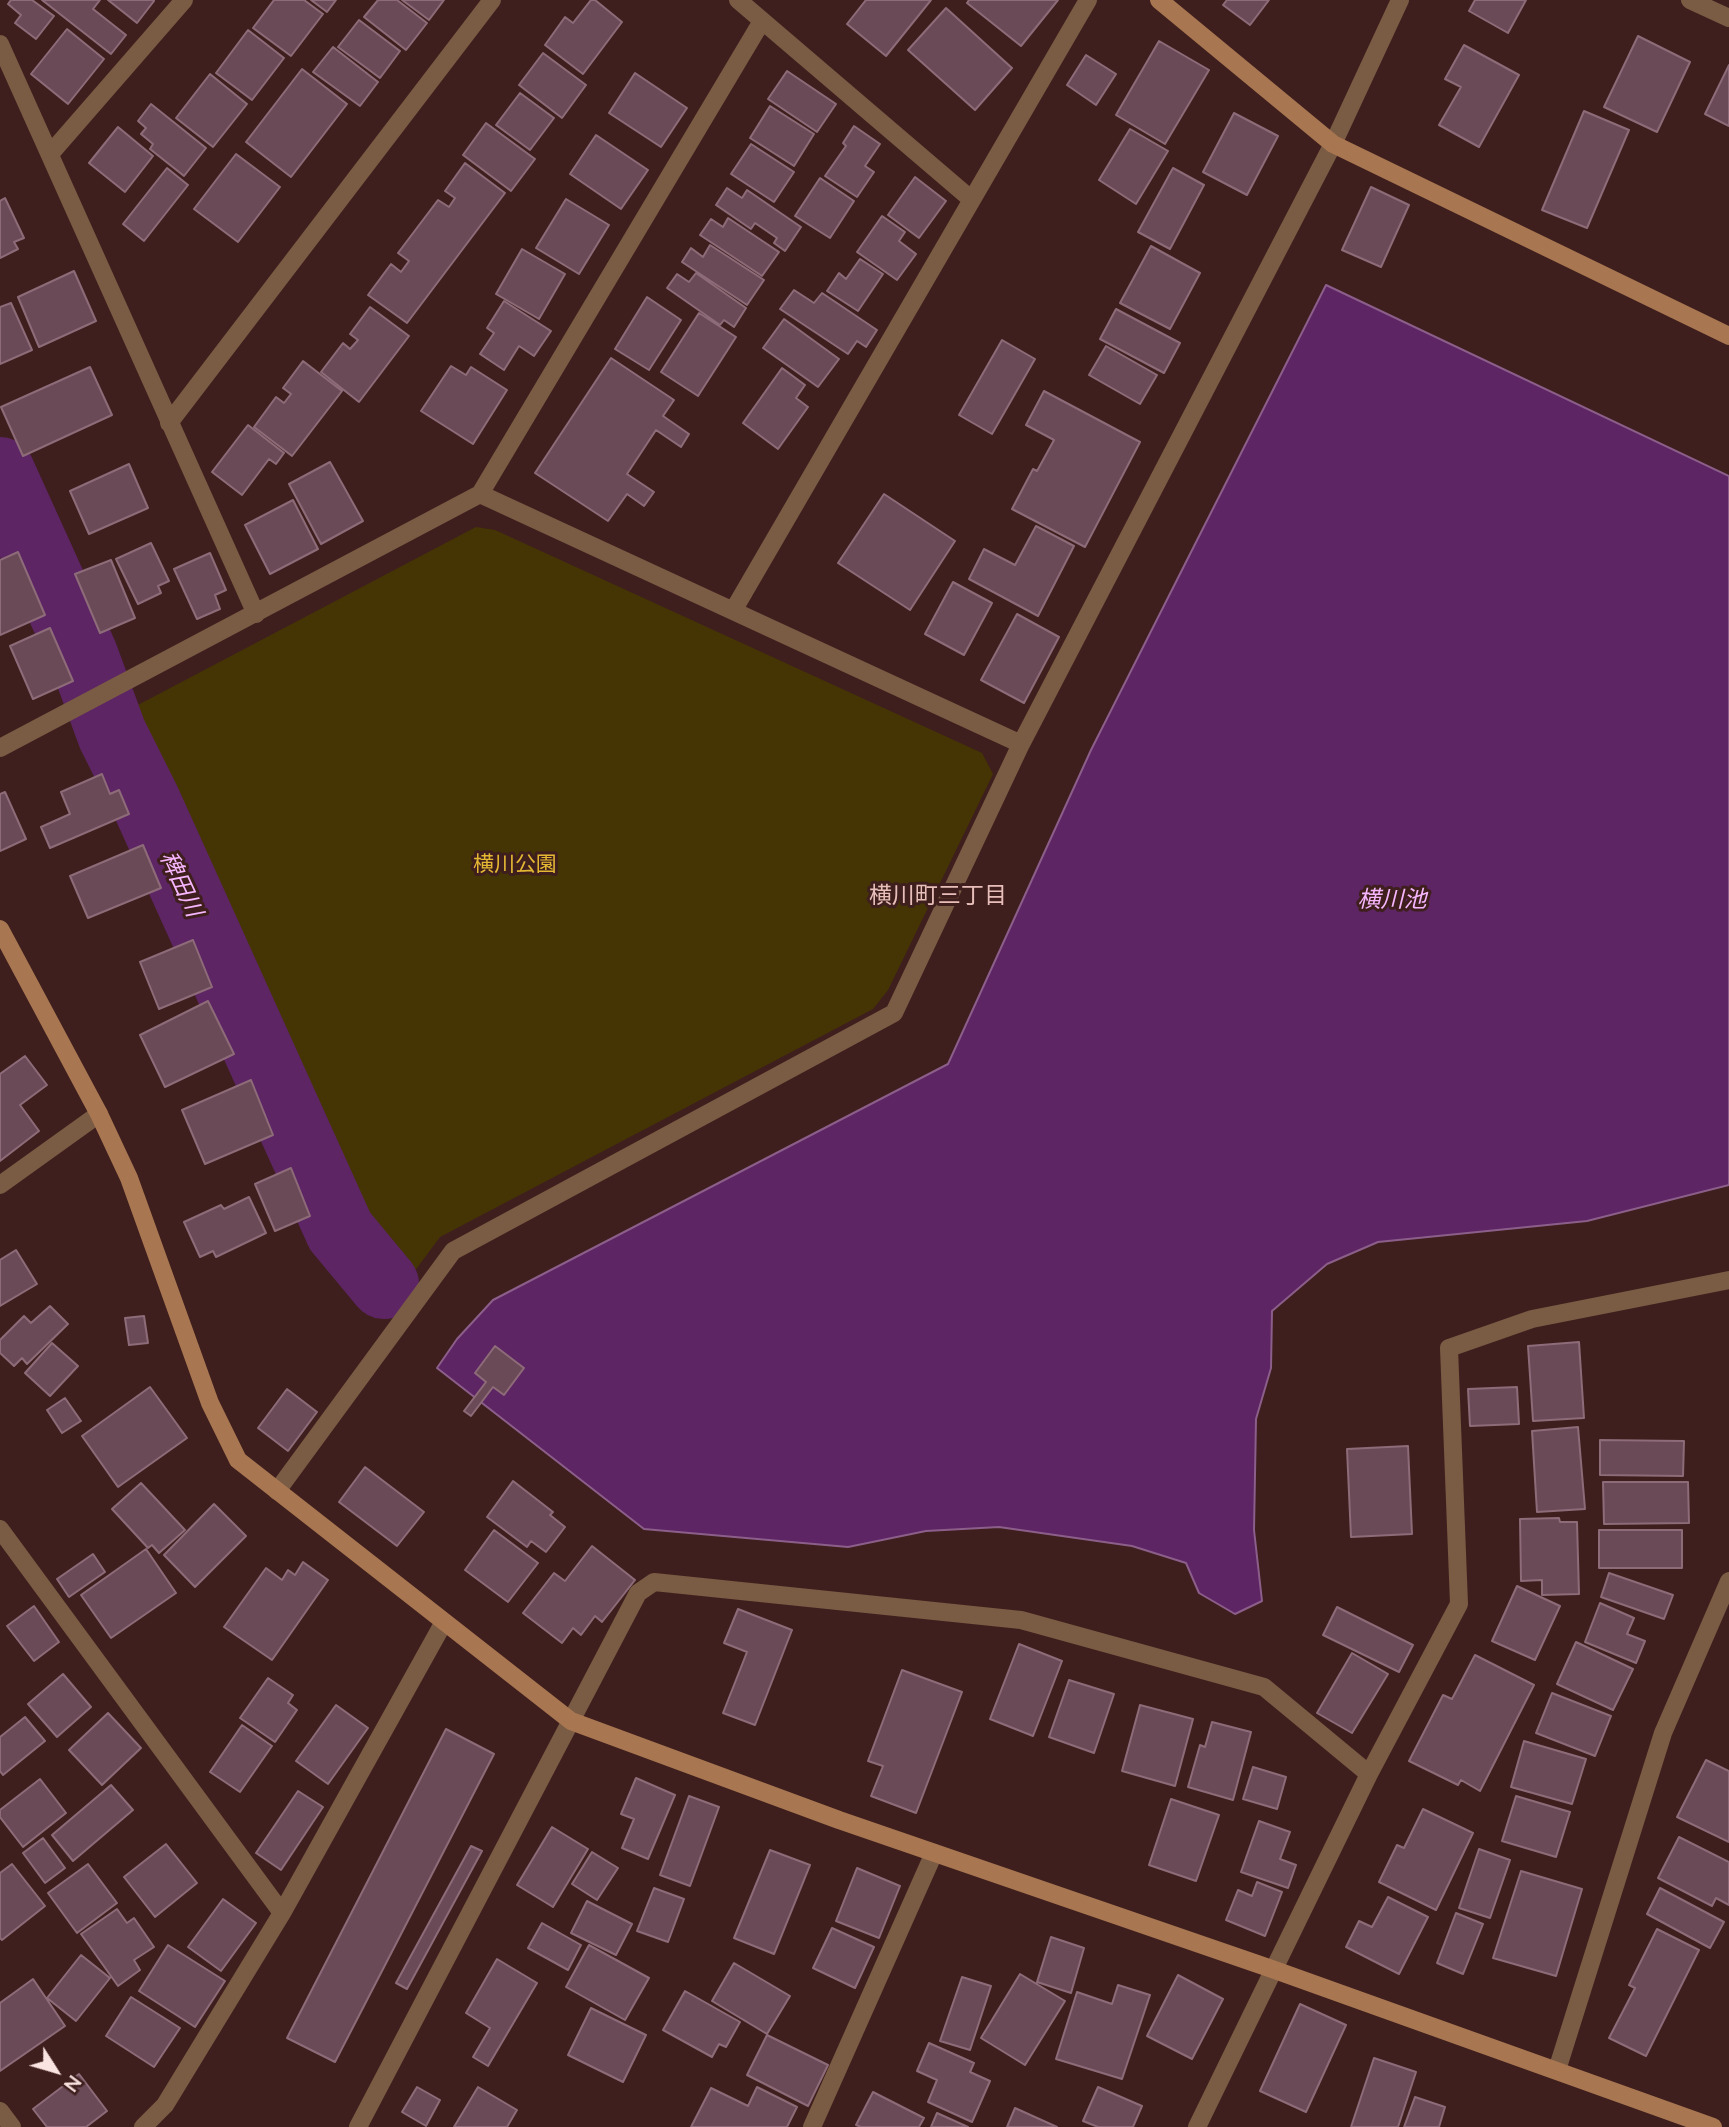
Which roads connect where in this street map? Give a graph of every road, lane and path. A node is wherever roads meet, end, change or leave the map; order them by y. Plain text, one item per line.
1 (184, 0) edge
2 (492, 0) edge
3 (738, 0) edge
4 (1088, 0) edge
5 (1159, 0) edge
6 (1400, 0) edge
7 (1690, 0) edge
8 (1729, 18) edge
9 (762, 21) junction
10 (0, 44) edge
11 (1333, 144) junction
12 (50, 154) junction
13 (972, 200) junction
14 (1729, 336) edge
15 (169, 422) junction
16 (480, 494) junction
17 (733, 611) junction
18 (256, 614) junction
19 (1021, 744) junction
20 (0, 748) edge
21 (0, 929) edge
22 (99, 1114) junction
23 (0, 1185) edge
24 (1729, 1280) edge
25 (277, 1491) junction
26 (0, 1529) edge
27 (1729, 1581) edge
28 (444, 1622) junction
29 (571, 1721) junction
30 (1369, 1774) junction
31 (934, 1853) junction
32 (282, 1913) junction
33 (1272, 1969) junction
34 (1557, 2070) junction
35 (0, 2111) edge
36 (12, 2127) edge
37 (143, 2127) edge
38 (358, 2127) edge
39 (812, 2127) edge
40 (1197, 2127) edge
41 (1713, 2127) edge

1 - 12 street
2 - 15 street
3 - 9 street
4 - 13 street
5 - 11 street
6 - 11 street
7 - 8 street
9 - 13 street
9 - 16 street
10 - 12 street
11 - 14 street
11 - 19 street
12 - 15 street
13 - 17 street
15 - 18 street
16 - 17 street
16 - 18 street
17 - 19 street
18 - 20 street
19 - 25 street
21 - 22 street
22 - 23 street
22 - 25 street
24 - 30 street
25 - 28 street
26 - 32 street
27 - 34 street
28 - 29 street
28 - 32 street
29 - 30 street
29 - 31 street
29 - 38 street
30 - 33 street
31 - 33 street
31 - 39 street
32 - 37 street
33 - 34 street
33 - 40 street
34 - 41 street
35 - 36 street

